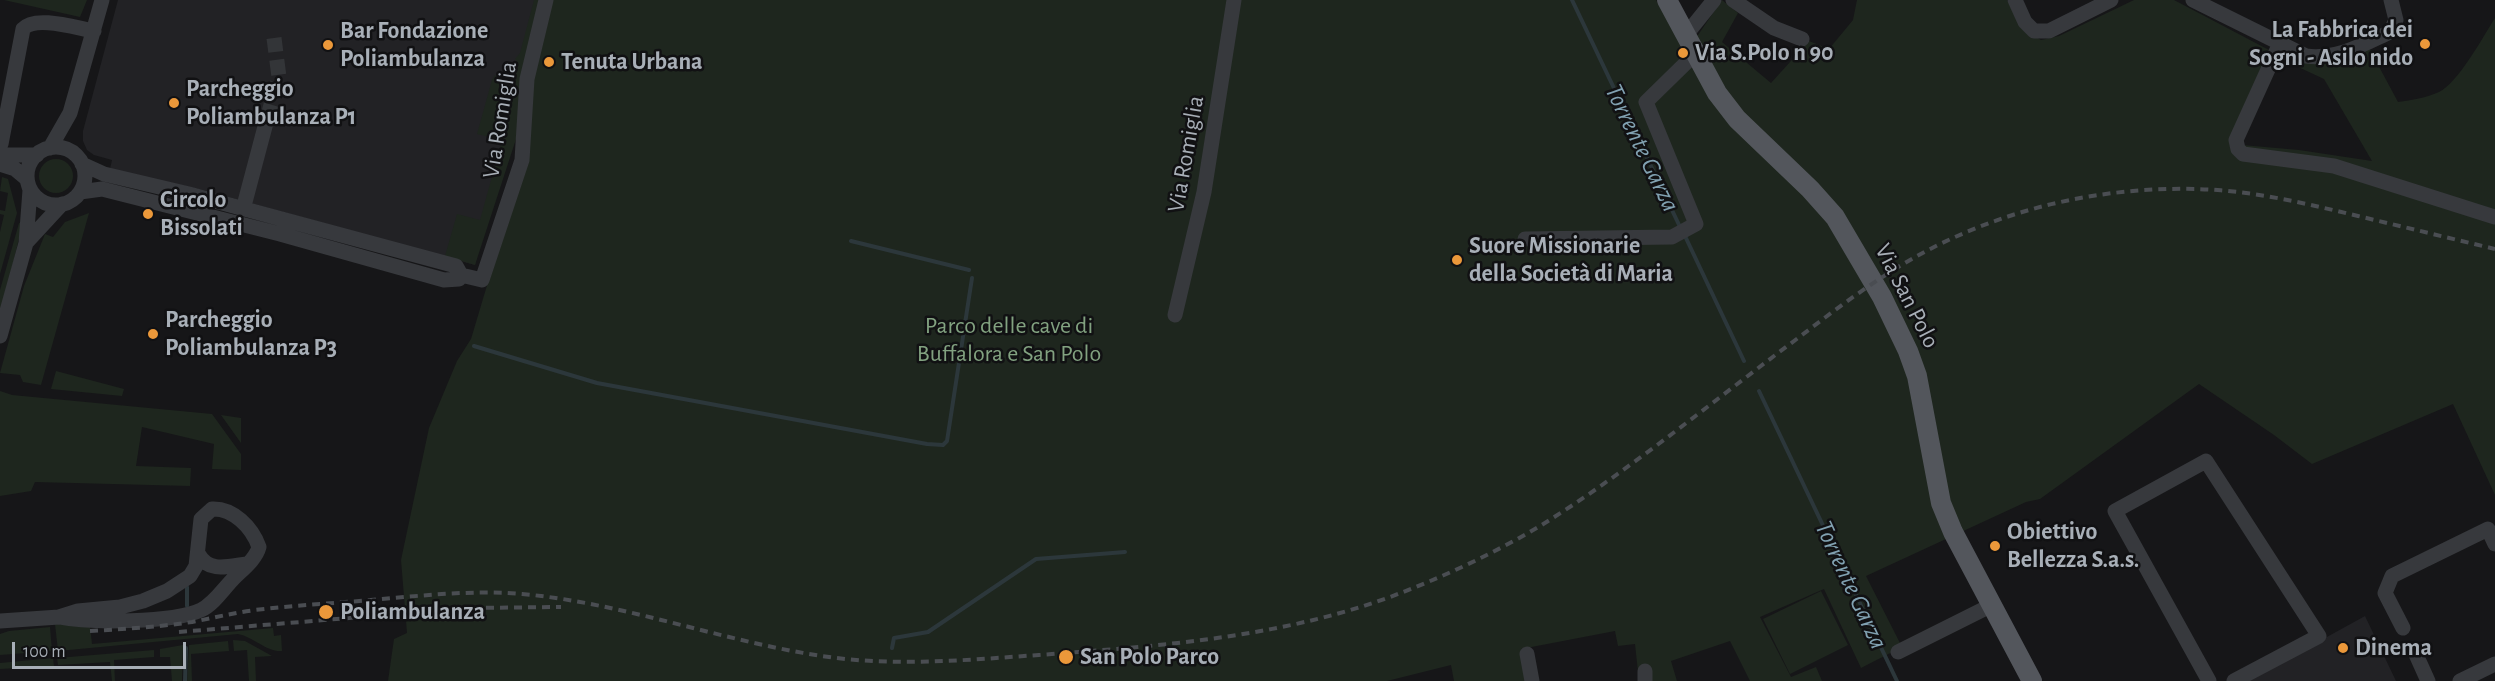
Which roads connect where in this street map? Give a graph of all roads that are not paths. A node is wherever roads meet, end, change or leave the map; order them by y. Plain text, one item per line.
1 (102, 0) edge
2 (546, 0) edge
3 (1234, 0) edge
4 (1667, 0) edge
5 (1714, 0) edge
6 (1733, 0) edge
7 (2015, 0) edge
8 (2111, 0) edge
9 (2193, 0) edge
10 (2392, 3) edge
11 (94, 31) junction
12 (1685, 36) junction
13 (1802, 39) dead end
14 (2280, 43) junction
15 (1695, 54) junction
16 (70, 113) junction
17 (267, 120) tunnel mouth
18 (0, 149) edge
19 (43, 151) junction
20 (78, 159) junction
21 (0, 164) edge
22 (29, 184) junction
23 (80, 192) junction
24 (189, 194) junction
25 (246, 202) dead end
26 (62, 204) junction
27 (174, 207) junction
28 (2495, 217) edge
29 (305, 226) junction
30 (293, 237) junction
31 (1526, 239) dead end
32 (27, 243) junction
33 (437, 261) junction
34 (398, 266) junction
35 (461, 275) junction
36 (1174, 315) dead end
37 (0, 336) edge
38 (2495, 544) edge
39 (199, 555) junction
40 (247, 564) junction
41 (1992, 605) junction
42 (59, 617) junction
43 (0, 621) edge
44 (2403, 628) dead end
45 (2414, 651) dead end
46 (1898, 652) dead end
47 (1527, 654) dead end
48 (2495, 664) edge
49 (1532, 681) edge
50 (2032, 681) edge
51 (2209, 681) edge
52 (2234, 681) edge
53 (2428, 681) edge
54 (2460, 681) edge

1 - 11 street
2 - 35 street, Via Romiglia
3 - 36 street, Via Romiglia
4 - 12 main road, Via San Polo
5 - 12 street
6 - 13 street
7 - 8 street
9 - 14 street
10 - 14 street
11 - 16 street
11 - 18 street
12 - 15 main road, Via San Polo
14 - 28 street
15 - 31 street
15 - 41 main road, Via San Polo
16 - 19 street
16 - 20 street
17 - 25 street
18 - 19 street
19 - 20 street
19 - 22 street
20 - 23 street
20 - 24 street
21 - 22 street
22 - 26 street
22 - 32 street
23 - 26 street
23 - 27 street
24 - 27 street
24 - 29 street
26 - 32 street
27 - 30 street
29 - 30 street
29 - 33 street
30 - 34 street
32 - 37 street
33 - 34 street
33 - 35 street
34 - 35 street
38 - 44 street
39 - 40 street
39 - 40 street
39 - 42 street
40 - 42 street
41 - 46 street
41 - 50 main road, Via San Polo
42 - 43 street
45 - 53 street
47 - 49 street
48 - 54 street
51 - 52 street

